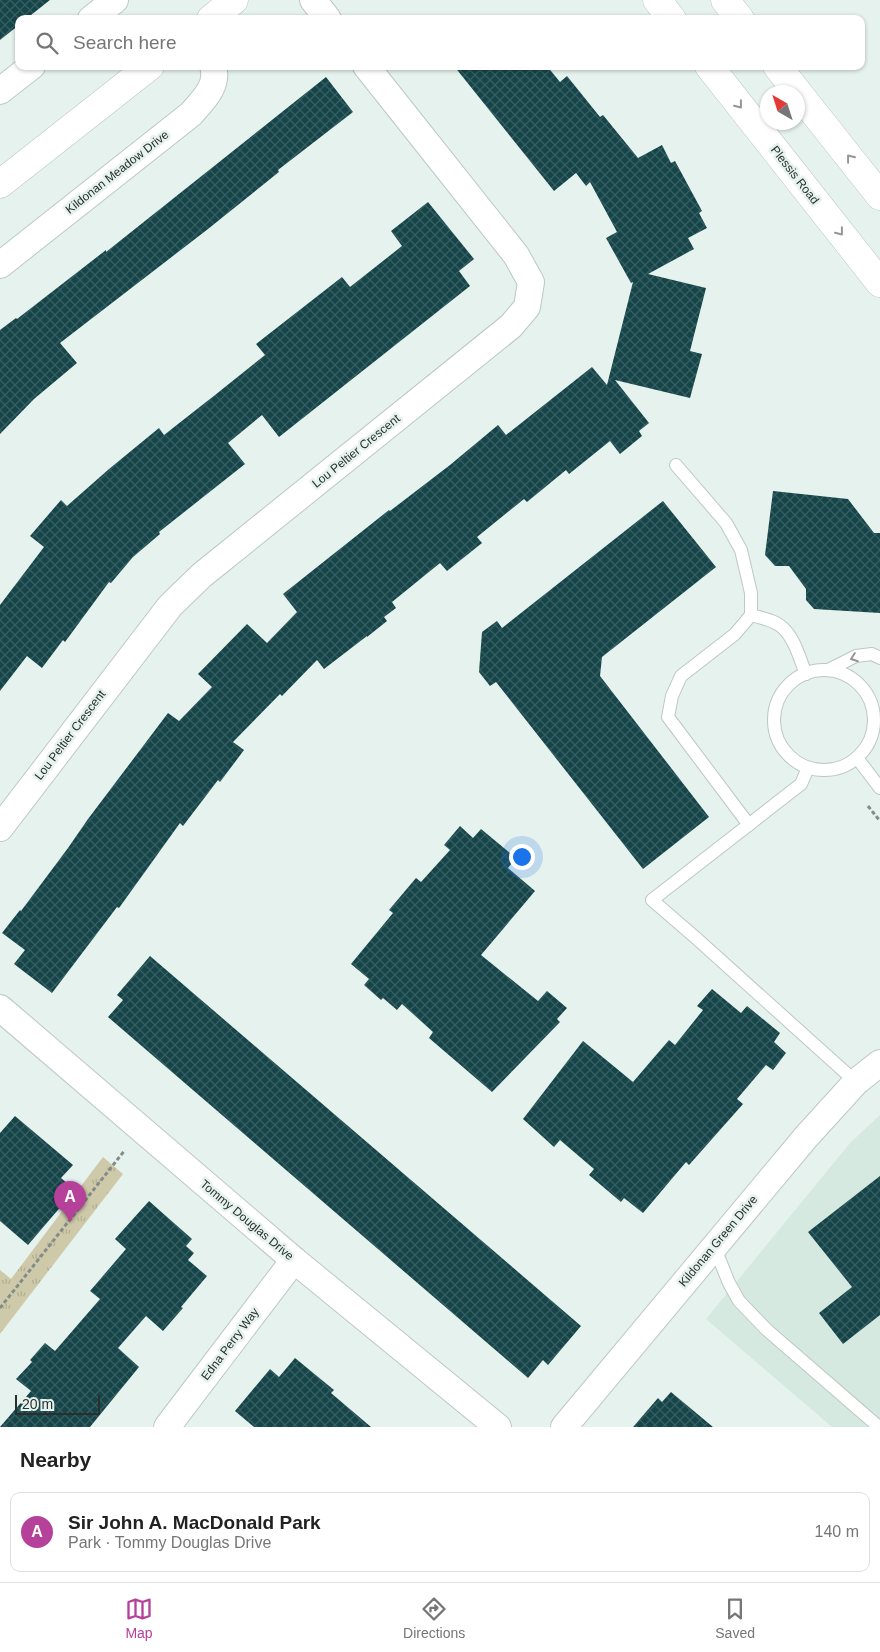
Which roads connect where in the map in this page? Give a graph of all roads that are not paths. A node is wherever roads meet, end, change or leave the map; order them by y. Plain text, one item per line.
1 (115, 0) edge
2 (314, 0) edge
3 (657, 0) edge
4 (725, 0) edge
5 (96, 15) edge
6 (325, 15) edge
7 (669, 15) edge
8 (737, 15) edge
9 (27, 70) edge
10 (145, 70) edge
11 (214, 70) edge
12 (369, 70) edge
13 (712, 70) edge
14 (780, 70) edge
15 (0, 92) edge
16 (0, 184) edge
17 (880, 196) edge
18 (0, 265) edge
19 (880, 283) edge
20 (676, 465) dead end
21 (751, 615) junction
22 (880, 658) edge
23 (828, 670) junction
24 (806, 674) junction
25 (877, 712) edge
26 (857, 758) junction
27 (808, 768) junction
28 (880, 788) edge
29 (749, 824) junction
30 (0, 828) edge
31 (0, 1008) edge
32 (880, 1063) edge
33 (856, 1082) junction
34 (714, 1246) junction
35 (294, 1260) junction
36 (167, 1427) edge
37 (498, 1427) edge
38 (564, 1427) edge
39 (879, 1427) edge

1 - 5 street
2 - 6 street
3 - 7 main road
4 - 8 main road
9 - 15 street
10 - 16 main road
11 - 18 street, Kildonan Meadow Drive
12 - 30 street, Lou Peltier Crescent
13 -> 19 main road, Plessis Road
17 -> 14 main road
20 - 21 lane
21 - 24 lane
21 - 29 lane
22 -> 23 lane
23 - 24 lane
23 - 25 lane
24 - 27 lane
25 - 26 lane
26 - 27 lane
26 - 28 lane
27 - 29 lane
29 - 33 lane
31 - 35 street, Tommy Douglas Drive
32 - 33 street, Kildonan Green Drive
33 - 34 street, Kildonan Green Drive
34 - 38 street, Kildonan Green Drive
34 - 39 lane
35 - 36 street, Edna Perry Way
35 - 37 street, Tommy Douglas Drive

